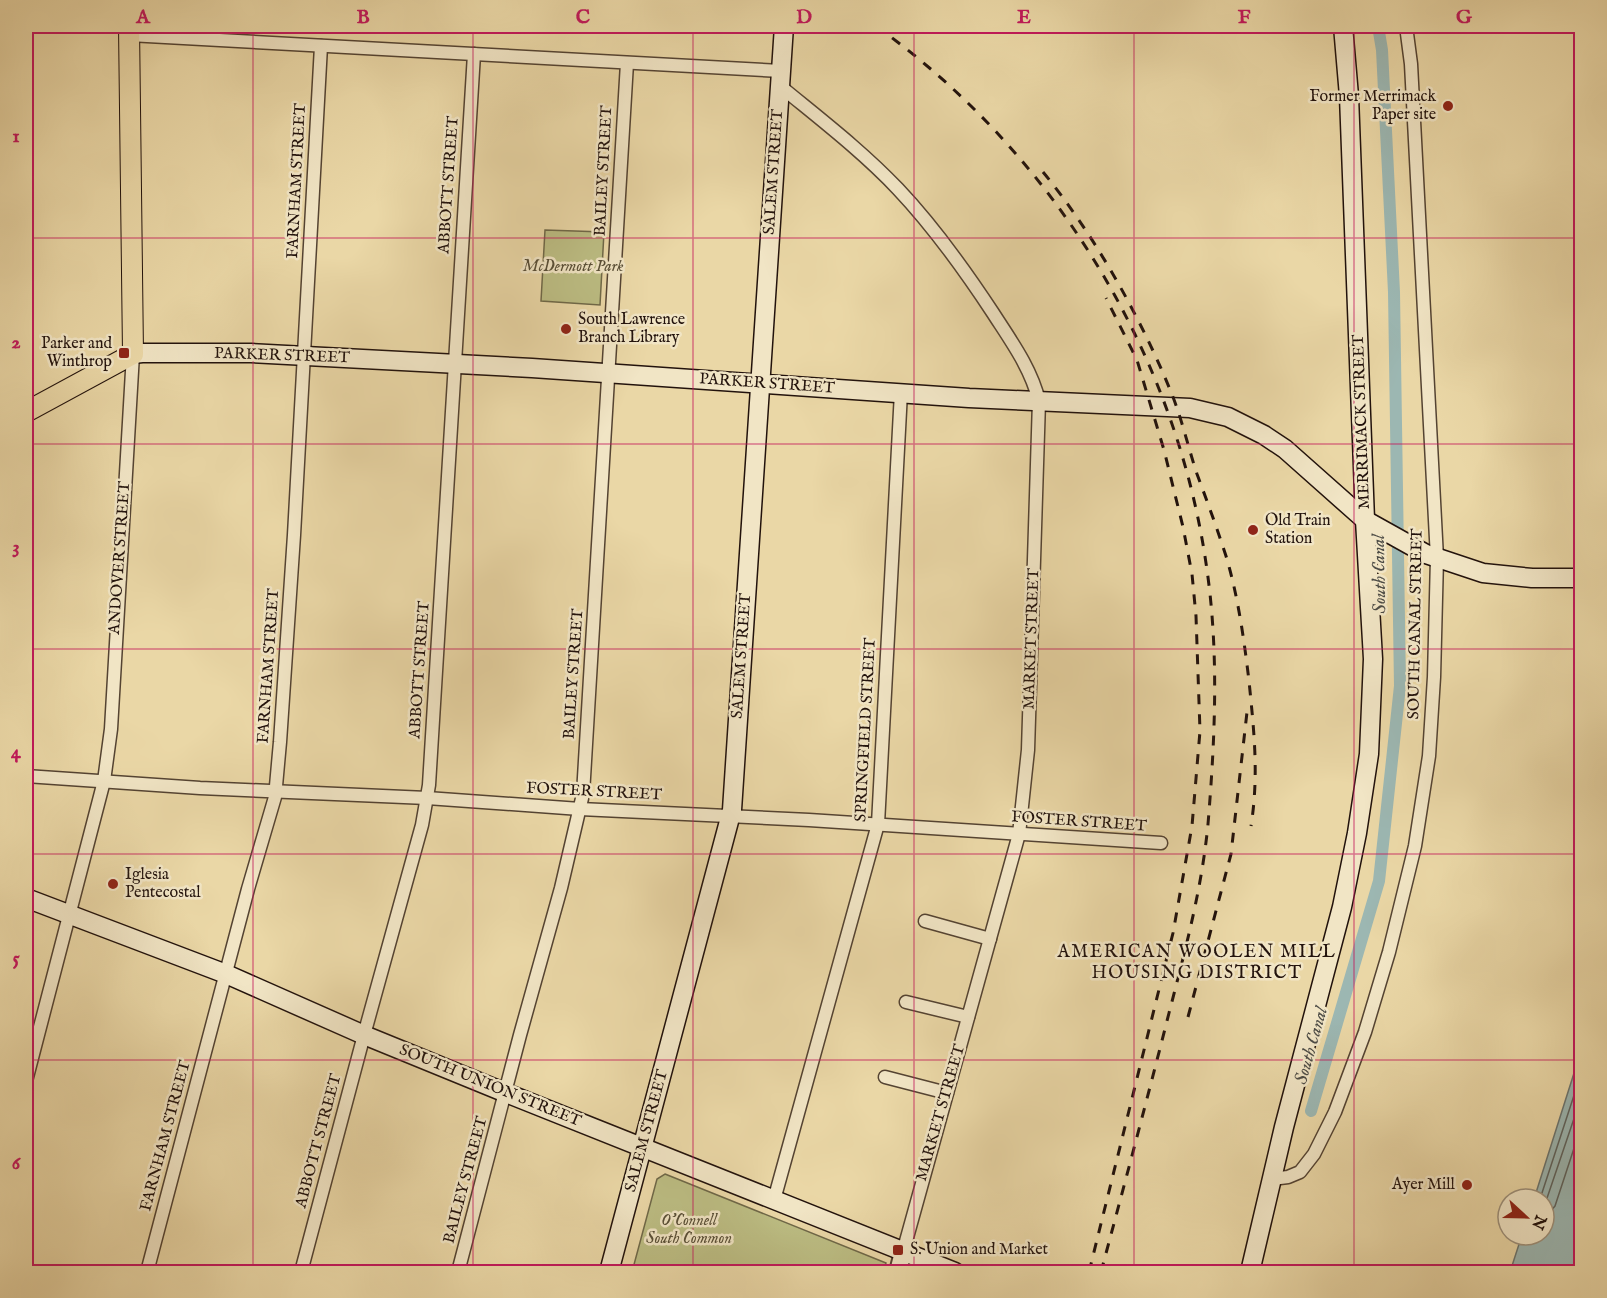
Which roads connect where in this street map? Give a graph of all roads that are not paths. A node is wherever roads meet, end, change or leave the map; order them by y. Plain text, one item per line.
1 (784, 26) edge
2 (1343, 26) edge
3 (1406, 26) edge
4 (129, 30) edge
5 (321, 46) junction
6 (474, 54) junction
7 (627, 63) junction
8 (781, 73) junction
9 (133, 354) junction
10 (303, 356) junction
11 (455, 364) junction
12 (608, 372) junction
13 (760, 383) junction
14 (901, 392) junction
15 (1039, 401) junction
16 (26, 412) edge
17 (1371, 524) junction
18 (1431, 556) junction
19 (1576, 579) edge
20 (26, 776) edge
21 (104, 781) junction
22 (275, 792) junction
23 (427, 798) junction
24 (580, 809) junction
25 (730, 816) junction
26 (878, 824) junction
27 (1019, 834) junction
28 (1161, 843) dead end
29 (26, 898) edge
30 (70, 916) junction
31 (925, 921) dead end
32 (990, 939) junction
33 (226, 974) junction
34 (906, 1002) dead end
35 (968, 1017) junction
36 (364, 1035) junction
37 (885, 1077) dead end
38 (26, 1081) edge
39 (947, 1093) junction
40 (506, 1094) junction
41 (642, 1148) junction
42 (1272, 1179) junction
43 (774, 1200) junction
44 (903, 1252) junction
45 (147, 1272) edge
46 (301, 1272) edge
47 (458, 1272) edge
48 (609, 1272) edge
49 (898, 1272) edge
50 (955, 1272) edge
51 (1250, 1272) edge

1 - 8 main road, SALEM STREET
2 - 17 main road, MERRIMACK STREET
3 - 18 street, SOUTH CANAL STREET
4 - 5 street
4 - 9 main road, ANDOVER STREET
5 - 6 street
5 - 10 street, FARNHAM STREET
6 - 7 street
6 - 11 street, ABBOTT STREET
7 - 8 street
7 - 12 street, BAILEY STREET
8 - 13 main road, SALEM STREET
8 - 15 street, MARKET STREET
9 - 10 main road, PARKER STREET
9 - 16 main road
9 - 21 street, ANDOVER STREET
10 - 11 main road, PARKER STREET
10 - 22 street, FARNHAM STREET
11 - 12 main road, PARKER STREET
11 - 23 street, ABBOTT STREET
12 - 13 main road, PARKER STREET
12 - 24 street, BAILEY STREET
13 - 14 main road, PARKER STREET
13 - 25 main road, SALEM STREET
14 - 15 main road, PARKER STREET
14 - 26 street, SPRINGFIELD STREET
15 - 17 main road, PARKER STREET
15 - 27 street, MARKET STREET
17 - 18 main road, PARKER STREET
17 - 42 main road, MERRIMACK STREET
18 - 19 main road, PARKER STREET
18 - 42 street, SOUTH CANAL STREET
20 - 21 street, FOSTER STREET
21 - 22 street, FOSTER STREET
21 - 30 street, ANDOVER STREET
22 - 23 street, FOSTER STREET
22 - 33 street, FARNHAM STREET
23 - 24 street, FOSTER STREET
23 - 36 street, ABBOTT STREET
24 - 25 street, FOSTER STREET
24 - 40 street, BAILEY STREET
25 - 26 street, FOSTER STREET
25 - 41 main road, SALEM STREET
26 - 27 street, FOSTER STREET
26 - 43 street, SPRINGFIELD STREET
27 - 28 street, FOSTER STREET
27 - 32 street, MARKET STREET
29 - 30 main road, SOUTH UNION STREET
30 - 33 main road, SOUTH UNION STREET
30 - 38 street, ANDOVER STREET
31 - 32 street
32 - 35 street, MARKET STREET
33 - 36 main road, SOUTH UNION STREET
33 - 45 street, FARNHAM STREET
34 - 35 street
35 - 39 street, MARKET STREET
36 - 40 main road, SOUTH UNION STREET
36 - 46 street, ABBOTT STREET
37 - 39 street
39 - 44 street, MARKET STREET
40 - 41 main road, SOUTH UNION STREET
40 - 47 street, BAILEY STREET
41 - 43 main road, SOUTH UNION STREET
41 - 48 main road, SALEM STREET
42 - 51 main road, MERRIMACK STREET
43 - 44 main road, SOUTH UNION STREET
44 - 49 street, MARKET STREET
44 - 50 main road, SOUTH UNION STREET

